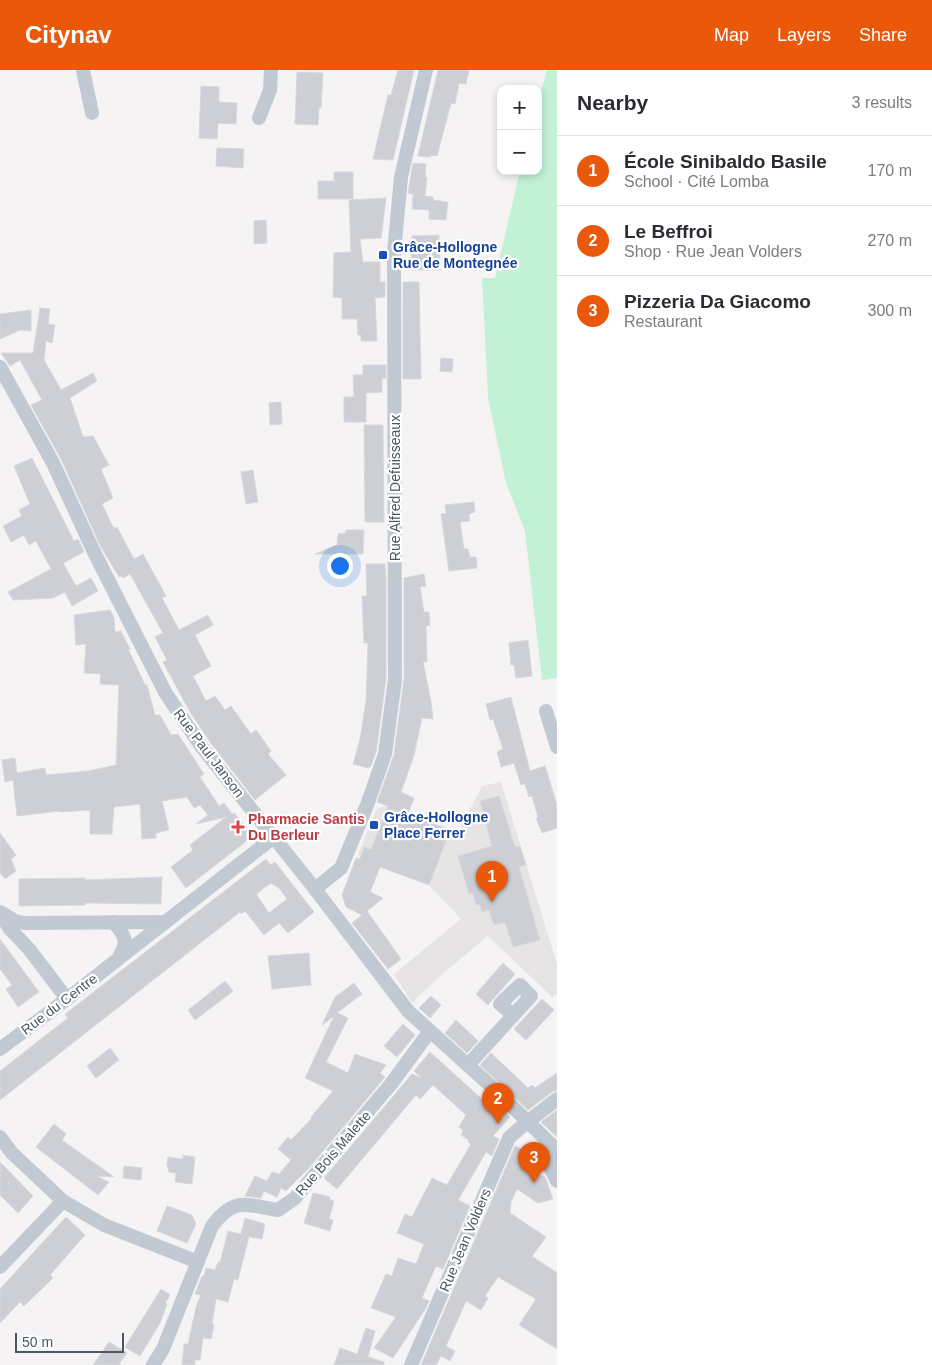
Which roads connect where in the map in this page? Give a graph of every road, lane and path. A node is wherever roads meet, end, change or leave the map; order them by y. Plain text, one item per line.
1 (83, 70) edge
2 (271, 70) edge
3 (426, 70) edge
4 (92, 113) dead end
5 (258, 118) dead end
6 (0, 367) edge
7 (546, 711) dead end
8 (557, 747) edge
9 (274, 838) junction
10 (315, 889) junction
11 (0, 912) edge
12 (113, 922) junction
13 (166, 922) junction
14 (43, 923) junction
15 (34, 956) junction
16 (117, 960) junction
17 (67, 999) junction
18 (513, 1015) dead end
19 (430, 1032) junction
20 (0, 1049) edge
21 (468, 1065) junction
22 (557, 1099) edge
23 (526, 1121) junction
24 (0, 1137) edge
25 (557, 1150) edge
26 (557, 1181) edge
27 (63, 1201) junction
28 (198, 1262) junction
29 (0, 1267) edge
30 (153, 1365) edge
31 (411, 1365) edge

1 - 4 street
2 - 5 street
3 - 10 street, Rue Alfred Defuisseaux
6 - 9 street, Rue Paul Janson
7 - 8 street
9 - 10 street, Rue Paul Janson
9 - 13 street, Rue du Centre
10 - 19 street, Rue Paul Janson
11 - 14 street
11 - 15 street
12 - 13 street
12 - 14 street
12 - 16 street
13 - 16 street, Rue du Centre
14 - 15 street
15 - 17 street
16 - 17 street, Rue du Centre
17 - 20 street, Rue du Centre
18 - 21 street
19 - 21 street, Rue Paul Janson
19 - 28 street, Rue Bois Malette
21 - 23 street, Rue Paul Janson
22 - 23 street, Rue Jean Volders
23 - 25 street, Rue Paul Janson
23 - 31 street, Rue Jean Volders
24 - 27 street
25 - 26 street
27 - 28 street
27 - 29 street
28 - 30 street, Rue Bois Malette

